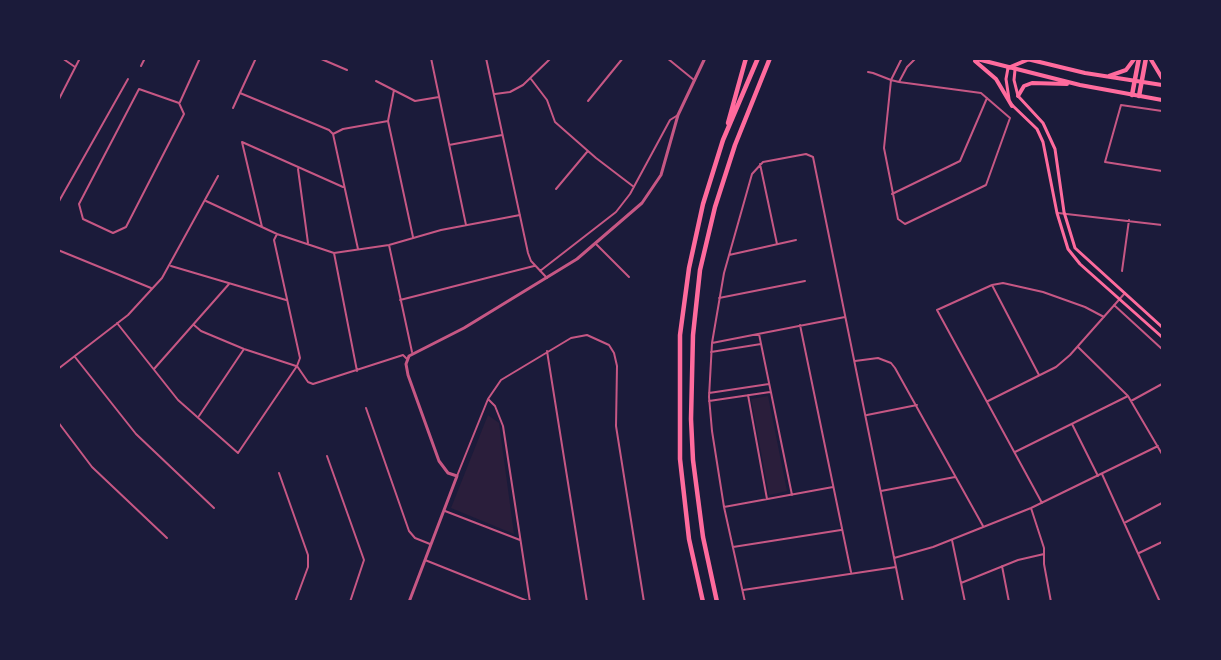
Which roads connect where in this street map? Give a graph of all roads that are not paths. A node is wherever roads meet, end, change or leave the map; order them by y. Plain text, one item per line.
1 (62, 58) edge
2 (80, 58) edge
3 (145, 58) edge
4 (200, 58) edge
5 (256, 58) edge
6 (319, 58) edge
7 (431, 58) edge
8 (486, 58) edge
9 (551, 58) edge
10 (623, 58) edge
11 (667, 58) edge
12 (705, 58) edge
13 (746, 58) edge
14 (758, 58) edge
15 (771, 58) edge
16 (902, 58) edge
17 (916, 58) edge
18 (973, 58) edge
19 (1137, 58) edge
20 (1148, 58) edge
21 (1025, 59) edge
22 (1012, 62) junction
23 (141, 66) dead end
24 (75, 67) junction
25 (1008, 68) junction
26 (347, 70) dead end
27 (1015, 70) junction
28 (868, 72) dead end
29 (1108, 76) junction
30 (128, 78) dead end
31 (1162, 78) edge
32 (531, 79) junction
33 (694, 80) junction
34 (891, 80) junction
35 (376, 81) dead end
36 (1134, 81) junction
37 (899, 82) junction
38 (1141, 82) junction
39 (1080, 85) junction
40 (1162, 85) edge
41 (394, 90) junction
42 (240, 93) junction
43 (495, 94) junction
44 (1132, 95) junction
45 (1018, 96) junction
46 (1139, 96) junction
47 (439, 98) junction
48 (988, 98) junction
49 (1162, 100) edge
50 (58, 101) edge
51 (588, 101) dead end
52 (180, 103) junction
53 (1012, 106) junction
54 (233, 108) dead end
55 (1162, 111) edge
56 (678, 115) junction
57 (388, 121) junction
58 (333, 134) junction
59 (502, 134) junction
60 (723, 140) junction
61 (449, 145) junction
62 (588, 151) junction
63 (759, 164) junction
64 (298, 168) junction
65 (1162, 171) edge
66 (218, 176) dead end
67 (343, 187) junction
68 (634, 187) junction
69 (556, 189) dead end
70 (892, 194) junction
71 (206, 201) junction
72 (58, 203) edge
73 (1064, 212) junction
74 (1057, 213) junction
75 (520, 214) junction
76 (1129, 220) junction
77 (466, 225) junction
78 (1162, 225) edge
79 (261, 227) junction
80 (277, 234) junction
81 (413, 237) junction
82 (796, 240) dead end
83 (308, 243) junction
84 (596, 244) junction
85 (777, 244) junction
86 (389, 245) junction
87 (358, 249) junction
88 (58, 250) edge
89 (334, 253) junction
90 (729, 255) junction
91 (171, 266) junction
92 (535, 266) junction
93 (540, 271) junction
94 (1122, 271) dead end
95 (629, 277) dead end
96 (548, 278) junction
97 (805, 281) dead end
98 (229, 284) junction
99 (992, 285) junction
100 (152, 288) junction
101 (1125, 293) junction
102 (719, 298) junction
103 (1120, 298) junction
104 (286, 300) junction
105 (400, 300) junction
106 (1114, 305) junction
107 (845, 317) junction
108 (1104, 317) junction
109 (117, 323) junction
110 (194, 325) junction
111 (800, 326) junction
112 (1162, 327) edge
113 (759, 334) junction
114 (1162, 337) edge
115 (712, 343) junction
116 (760, 344) junction
117 (1078, 347) junction
118 (244, 349) junction
119 (1162, 349) edge
120 (547, 351) junction
121 (412, 352) junction
122 (711, 352) junction
123 (75, 357) junction
124 (407, 359) junction
125 (855, 361) junction
126 (297, 366) junction
127 (58, 369) edge
128 (154, 369) junction
129 (358, 372) junction
130 (1039, 375) junction
131 (769, 384) junction
132 (1162, 384) edge
133 (770, 392) junction
134 (709, 393) junction
135 (748, 395) junction
136 (1128, 396) junction
137 (488, 399) junction
138 (710, 401) junction
139 (987, 401) junction
140 (1131, 401) junction
141 (917, 405) junction
142 (366, 408) dead end
143 (866, 415) junction
144 (198, 417) junction
145 (58, 422) edge
146 (1072, 424) junction
147 (1158, 446) junction
148 (1014, 452) junction
149 (1162, 454) edge
150 (327, 456) dead end
151 (279, 473) dead end
152 (1102, 474) junction
153 (457, 476) junction
154 (1098, 476) junction
155 (955, 477) junction
156 (833, 487) junction
157 (881, 491) junction
158 (792, 495) junction
159 (767, 500) junction
160 (1042, 503) junction
161 (1162, 503) edge
162 (724, 507) junction
163 (214, 508) dead end
164 (1031, 508) junction
165 (444, 510) junction
166 (1126, 522) junction
167 (983, 528) junction
168 (842, 530) junction
169 (167, 538) dead end
170 (520, 540) junction
171 (952, 540) junction
172 (1162, 542) edge
173 (430, 544) junction
174 (733, 547) junction
175 (1139, 553) junction
176 (1044, 554) junction
177 (894, 558) junction
178 (425, 560) junction
179 (1002, 566) junction
180 (896, 567) junction
181 (850, 572) junction
182 (961, 583) junction
183 (743, 590) junction
184 (295, 602) edge
185 (350, 602) edge
186 (409, 602) edge
187 (530, 602) edge
188 (587, 602) edge
189 (644, 602) edge
190 (703, 602) edge
191 (717, 602) edge
192 (745, 602) edge
193 (903, 602) edge
194 (965, 602) edge
195 (1009, 602) edge
196 (1051, 602) edge
197 (1160, 602) edge

1 - 24 street
2 - 24 street
3 - 23 street
4 - 52 street
5 - 42 street
6 - 26 street
7 - 47 street
8 - 43 street
9 - 32 street
10 - 51 street
11 - 33 street
12 - 33 street
13 - 60 highway
14 - 60 highway
15 - 191 highway
16 - 34 street
17 - 37 street
18 - 25 highway
18 - 53 highway
19 - 29 highway
19 - 36 highway
20 - 31 highway
20 - 38 highway
21 - 22 highway
21 - 29 highway
22 - 25 highway
22 - 27 highway
24 - 50 street
25 - 27 highway
25 - 53 main road
27 - 39 highway
27 - 45 main road
28 - 34 street
29 - 36 highway
30 - 72 street
32 - 43 street
32 - 62 street
33 - 56 street
34 - 37 street
34 - 70 street
35 - 41 street
36 - 38 highway
36 - 44 highway
37 - 48 street
38 - 40 highway
38 - 46 highway
39 - 44 highway
39 - 45 highway
41 - 47 street
41 - 57 street
42 - 54 street
42 - 58 street
43 - 59 street
44 - 46 highway
45 - 73 main road
46 - 49 highway
47 - 61 street
48 - 70 street
48 - 70 street
52 - 52 street
53 - 74 main road
55 - 65 street
56 - 68 street
56 - 84 street
57 - 58 street
57 - 81 street
58 - 67 street
59 - 61 street
59 - 75 street
60 - 190 highway
61 - 77 street
62 - 68 street
62 - 69 street
63 - 85 street
63 - 90 street
63 - 107 street
64 - 67 street
64 - 79 street
64 - 83 street
66 - 71 street
67 - 87 street
68 - 93 street
71 - 79 street
71 - 91 street
73 - 74 street
73 - 76 street
73 - 101 main road
74 - 103 main road
75 - 77 street
75 - 92 street
76 - 78 street
76 - 94 street
77 - 81 street
79 - 80 street
80 - 83 street
80 - 104 street
81 - 86 street
82 - 85 street
83 - 89 street
84 - 95 street
84 - 96 street
85 - 90 street
86 - 87 street
86 - 105 street
87 - 89 street
88 - 100 street
89 - 129 street
90 - 102 street
91 - 98 street
91 - 100 street
92 - 93 street
92 - 105 street
93 - 96 street
96 - 121 street
97 - 102 street
98 - 104 street
98 - 110 street
99 - 108 street
99 - 130 street
99 - 139 street
100 - 109 street
101 - 103 street
101 - 112 main road
102 - 115 street
103 - 106 street
103 - 114 main road
104 - 126 street
105 - 121 street
106 - 108 street
106 - 119 street
107 - 111 street
107 - 125 street
108 - 117 street
109 - 123 street
109 - 128 street
110 - 118 street
110 - 128 street
111 - 113 street
111 - 156 street
113 - 115 street
113 - 116 street
115 - 122 street
116 - 122 street
116 - 131 street
117 - 130 street
117 - 136 street
118 - 126 street
118 - 144 street
120 - 137 street
120 - 188 street
120 - 189 street
121 - 124 street
122 - 134 street
123 - 127 street
123 - 163 street
124 - 129 street
124 - 153 street
125 - 141 street
125 - 143 street
126 - 129 street
126 - 144 street
128 - 144 street
130 - 139 street
131 - 133 street
131 - 134 street
132 - 140 street
133 - 135 street
133 - 158 street
134 - 138 street
135 - 138 street
135 - 159 street
136 - 140 street
136 - 146 street
137 - 153 street
137 - 170 street
138 - 162 street
139 - 148 street
140 - 147 street
141 - 143 street
141 - 155 street
142 - 173 street
143 - 157 street
145 - 169 street
146 - 148 street
146 - 154 street
147 - 149 street
147 - 152 street
148 - 160 street
150 - 185 street
151 - 184 street
152 - 154 street
152 - 166 street
153 - 165 street
154 - 160 street
155 - 157 street
155 - 167 street
156 - 158 street
156 - 168 street
157 - 177 street
158 - 159 street
159 - 162 street
160 - 164 street
161 - 166 street
162 - 174 street
164 - 167 street
164 - 176 street
165 - 170 street
165 - 173 street
166 - 175 street
167 - 171 street
168 - 174 street
168 - 181 street
170 - 187 street
171 - 177 street
171 - 182 street
172 - 175 street
173 - 178 street
174 - 183 street
175 - 197 street
176 - 179 street
176 - 196 street
177 - 180 street
178 - 186 street
178 - 187 street
179 - 182 street
179 - 195 street
180 - 181 street
180 - 193 street
181 - 183 street
182 - 194 street
183 - 192 street

